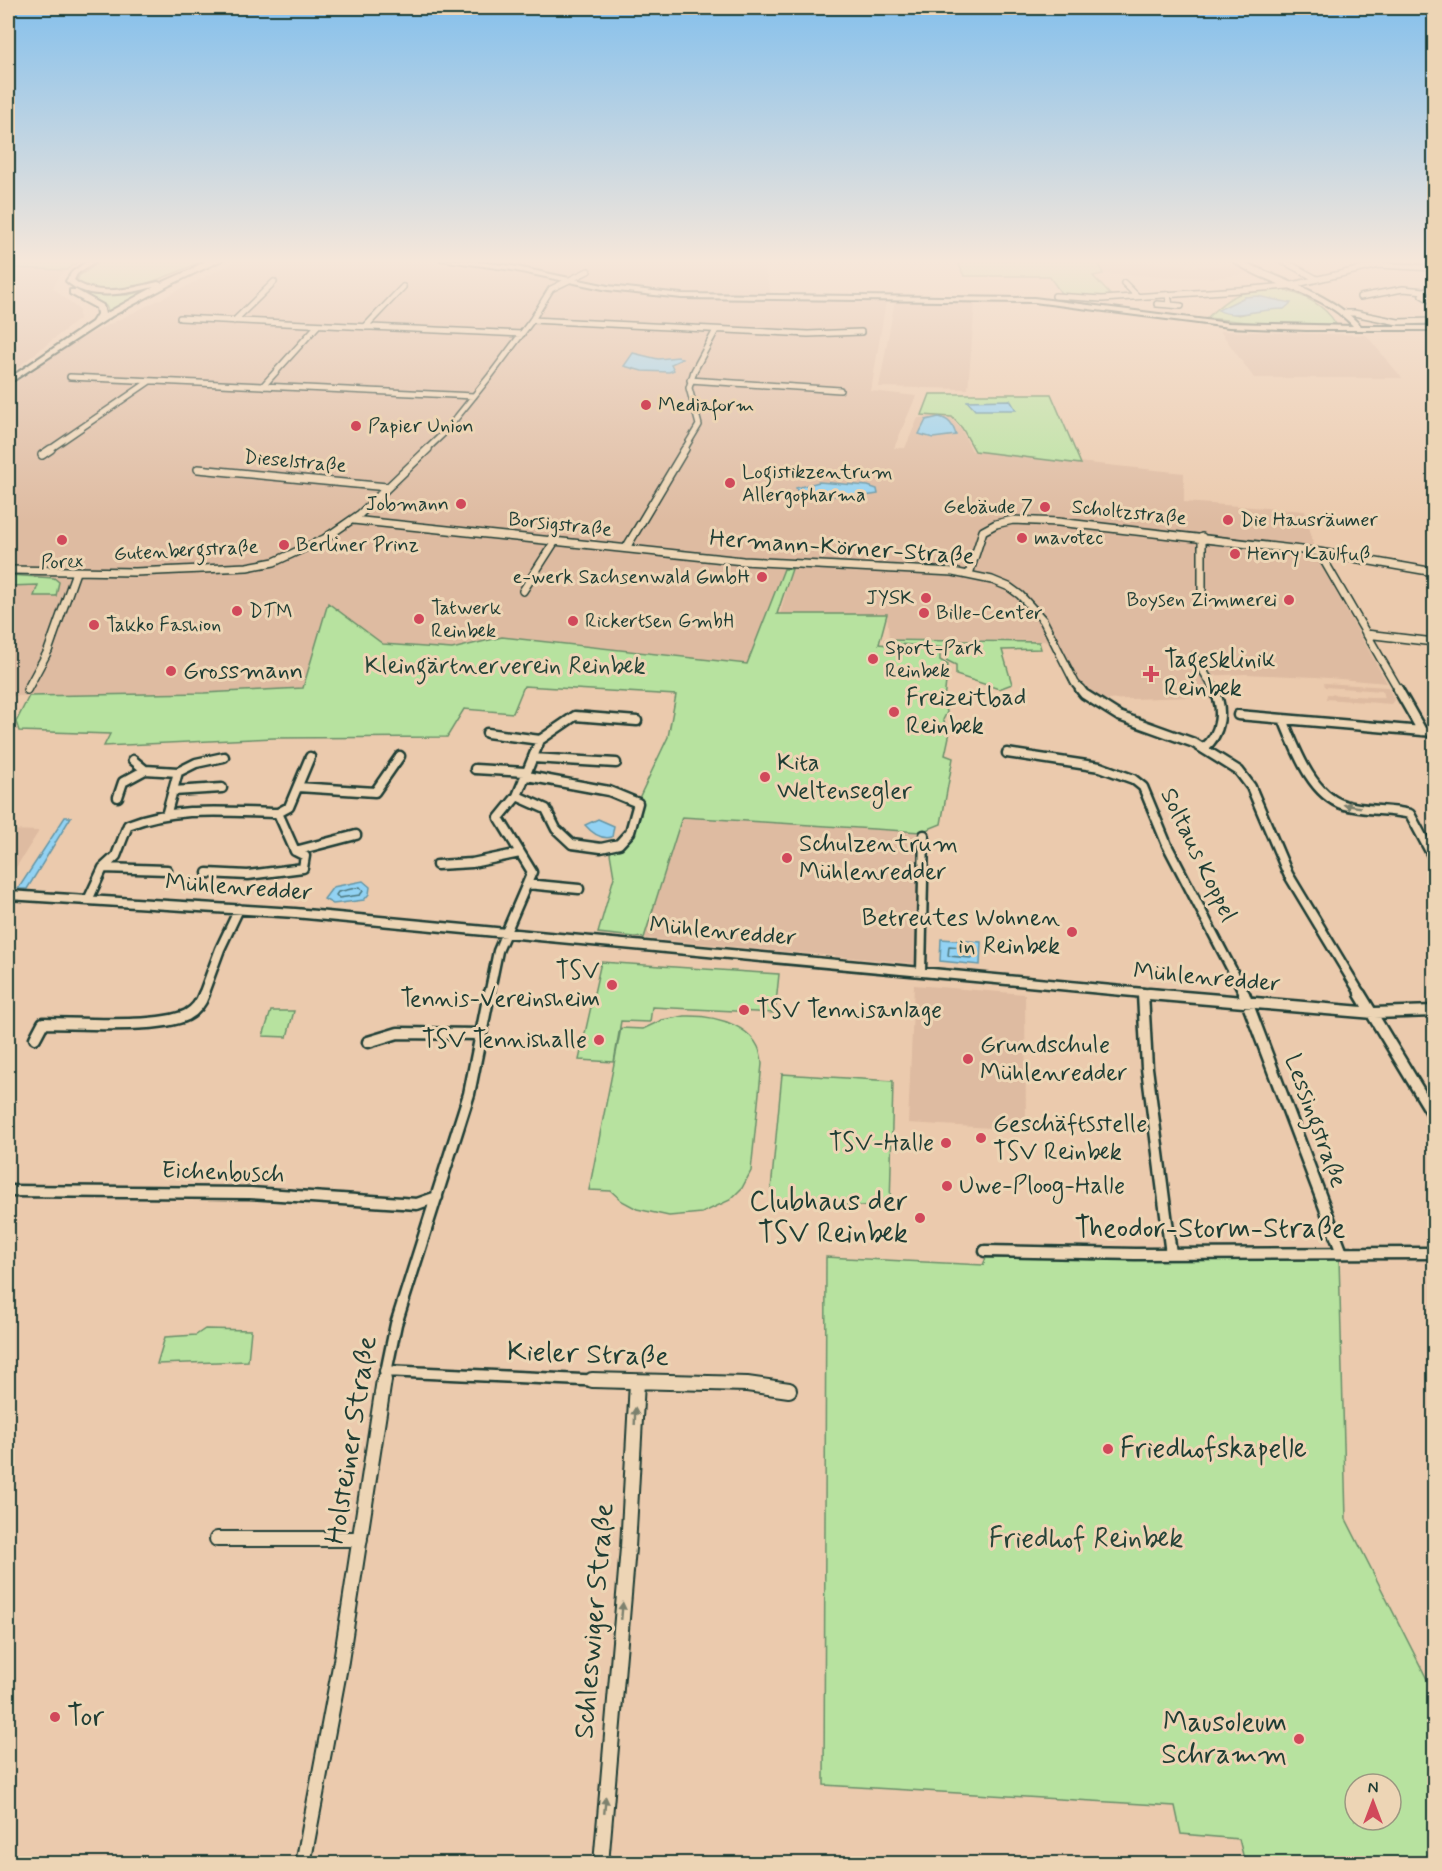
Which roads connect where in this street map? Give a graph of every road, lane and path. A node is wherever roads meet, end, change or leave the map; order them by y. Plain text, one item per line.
1 (60, 347) edge
2 (298, 347) edge
3 (512, 347) edge
4 (707, 347) edge
5 (70, 377) dead end
6 (690, 380) junction
7 (150, 381) junction
8 (8, 382) edge
9 (262, 386) junction
10 (840, 390) dead end
11 (474, 396) junction
12 (42, 455) dead end
13 (198, 469) dead end
14 (387, 487) junction
15 (353, 520) junction
16 (1202, 537) junction
17 (555, 541) junction
18 (626, 548) junction
19 (1319, 552) junction
20 (8, 570) edge
21 (76, 572) junction
22 (1434, 572) edge
23 (969, 574) junction
24 (523, 591) dead end
25 (1202, 600) dead end
26 (1366, 634) junction
27 (1434, 642) edge
28 (1194, 656) dead end
29 (27, 690) dead end
30 (1238, 715) dead end
31 (1283, 719) junction
32 (637, 721) dead end
33 (1422, 731) junction
34 (1434, 732) edge
35 (486, 733) dead end
36 (540, 740) junction
37 (1204, 748) junction
38 (1007, 753) dead end
39 (400, 756) dead end
40 (224, 757) dead end
41 (310, 757) dead end
42 (533, 758) junction
43 (133, 760) dead end
44 (616, 764) dead end
45 (145, 770) junction
46 (475, 770) dead end
47 (178, 772) junction
48 (526, 774) junction
49 (298, 787) junction
50 (222, 788) dead end
51 (172, 791) junction
52 (517, 796) junction
53 (118, 797) dead end
54 (167, 812) junction
55 (278, 813) junction
56 (356, 835) dead end
57 (924, 835) dead end
58 (295, 852) junction
59 (520, 853) junction
60 (1434, 859) edge
61 (437, 865) dead end
62 (103, 868) junction
63 (167, 870) dead end
64 (207, 873) dead end
65 (527, 884) junction
66 (579, 889) dead end
67 (8, 895) edge
68 (89, 898) junction
69 (239, 909) junction
70 (506, 932) junction
71 (921, 972) junction
72 (1143, 993) junction
73 (1249, 1004) junction
74 (1434, 1011) edge
75 (1374, 1013) junction
76 (482, 1034) junction
77 (35, 1038) dead end
78 (368, 1042) dead end
79 (1434, 1116) edge
80 (9, 1194) edge
81 (436, 1197) junction
82 (985, 1251) dead end
83 (1342, 1253) junction
84 (1434, 1253) edge
85 (1171, 1254) junction
86 (385, 1371) junction
87 (637, 1382) junction
88 (789, 1390) dead end
89 (217, 1539) dead end
90 (360, 1539) junction
91 (303, 1863) edge
92 (601, 1863) edge

1 - 8 main road
2 - 9 street
3 - 11 street, Gutenbergstraße
4 - 6 street
5 - 7 street
6 - 10 street
6 - 18 street, Borsigstraße
7 - 9 street
7 - 12 street
9 - 11 street
11 - 14 street, Gutenbergstraße
13 - 14 street, Dieselstraße
14 - 15 street, Gutenbergstraße
15 - 17 street, Borsigstraße
15 - 21 street, Gutenbergstraße
16 - 19 street, Scholtzstraße
16 - 23 street, Scholtzstraße
16 - 25 street
17 - 18 street, Borsigstraße
17 - 24 street
18 - 23 street, Hermann-Körner-Straße
19 - 22 street, Scholtzstraße
19 - 26 street
20 - 21 street, Gutenbergstraße
21 - 29 street
23 - 37 street, Hermann-Körner-Straße
26 - 27 street
26 - 33 street
28 - 37 street
30 - 31 street
31 - 33 street
60 -> 31 street
32 - 36 street
33 - 34 street
35 - 36 street
36 - 42 street
37 - 75 street, Hermann-Körner-Straße
38 - 73 street, Soltaus Koppel
39 - 49 street
40 - 47 street
41 - 49 street
42 - 44 street
42 - 48 street
43 - 45 street
45 - 47 street
45 - 53 street
46 - 48 street
47 - 51 street
48 - 52 street
48 - 52 street
49 - 55 street
50 - 51 street
51 - 54 street
52 - 59 street
54 - 55 street
54 - 62 street
55 - 58 street
56 - 58 street
57 - 71 street
58 - 64 street
59 - 61 street
59 - 65 street
62 - 63 street
62 - 68 street
65 - 66 street
65 - 70 street, Holsteiner Straße
67 - 68 street, Mühlenredder
68 - 69 street, Mühlenredder
69 - 70 street, Mühlenredder
69 - 77 street
70 - 71 street, Mühlenredder
70 - 76 street, Holsteiner Straße
71 - 72 street, Mühlenredder
72 - 73 street, Mühlenredder
72 - 85 street
73 - 75 street, Mühlenredder
73 - 83 street, Lessingstraße
74 - 75 street, Mühlenredder
75 - 79 street, Hermann-Körner-Straße
76 - 78 street
76 - 81 street, Holsteiner Straße
80 - 81 street, Eichenbusch
81 - 86 street, Holsteiner Straße
82 - 85 street, Theodor-Storm-Straße
83 - 84 street, Theodor-Storm-Straße
83 - 85 street, Theodor-Storm-Straße
86 - 87 street, Kieler Straße
86 - 90 street, Holsteiner Straße
87 - 88 street, Kieler Straße
92 -> 87 street, Schleswiger Straße
89 - 90 street
90 - 91 street, Holsteiner Straße

